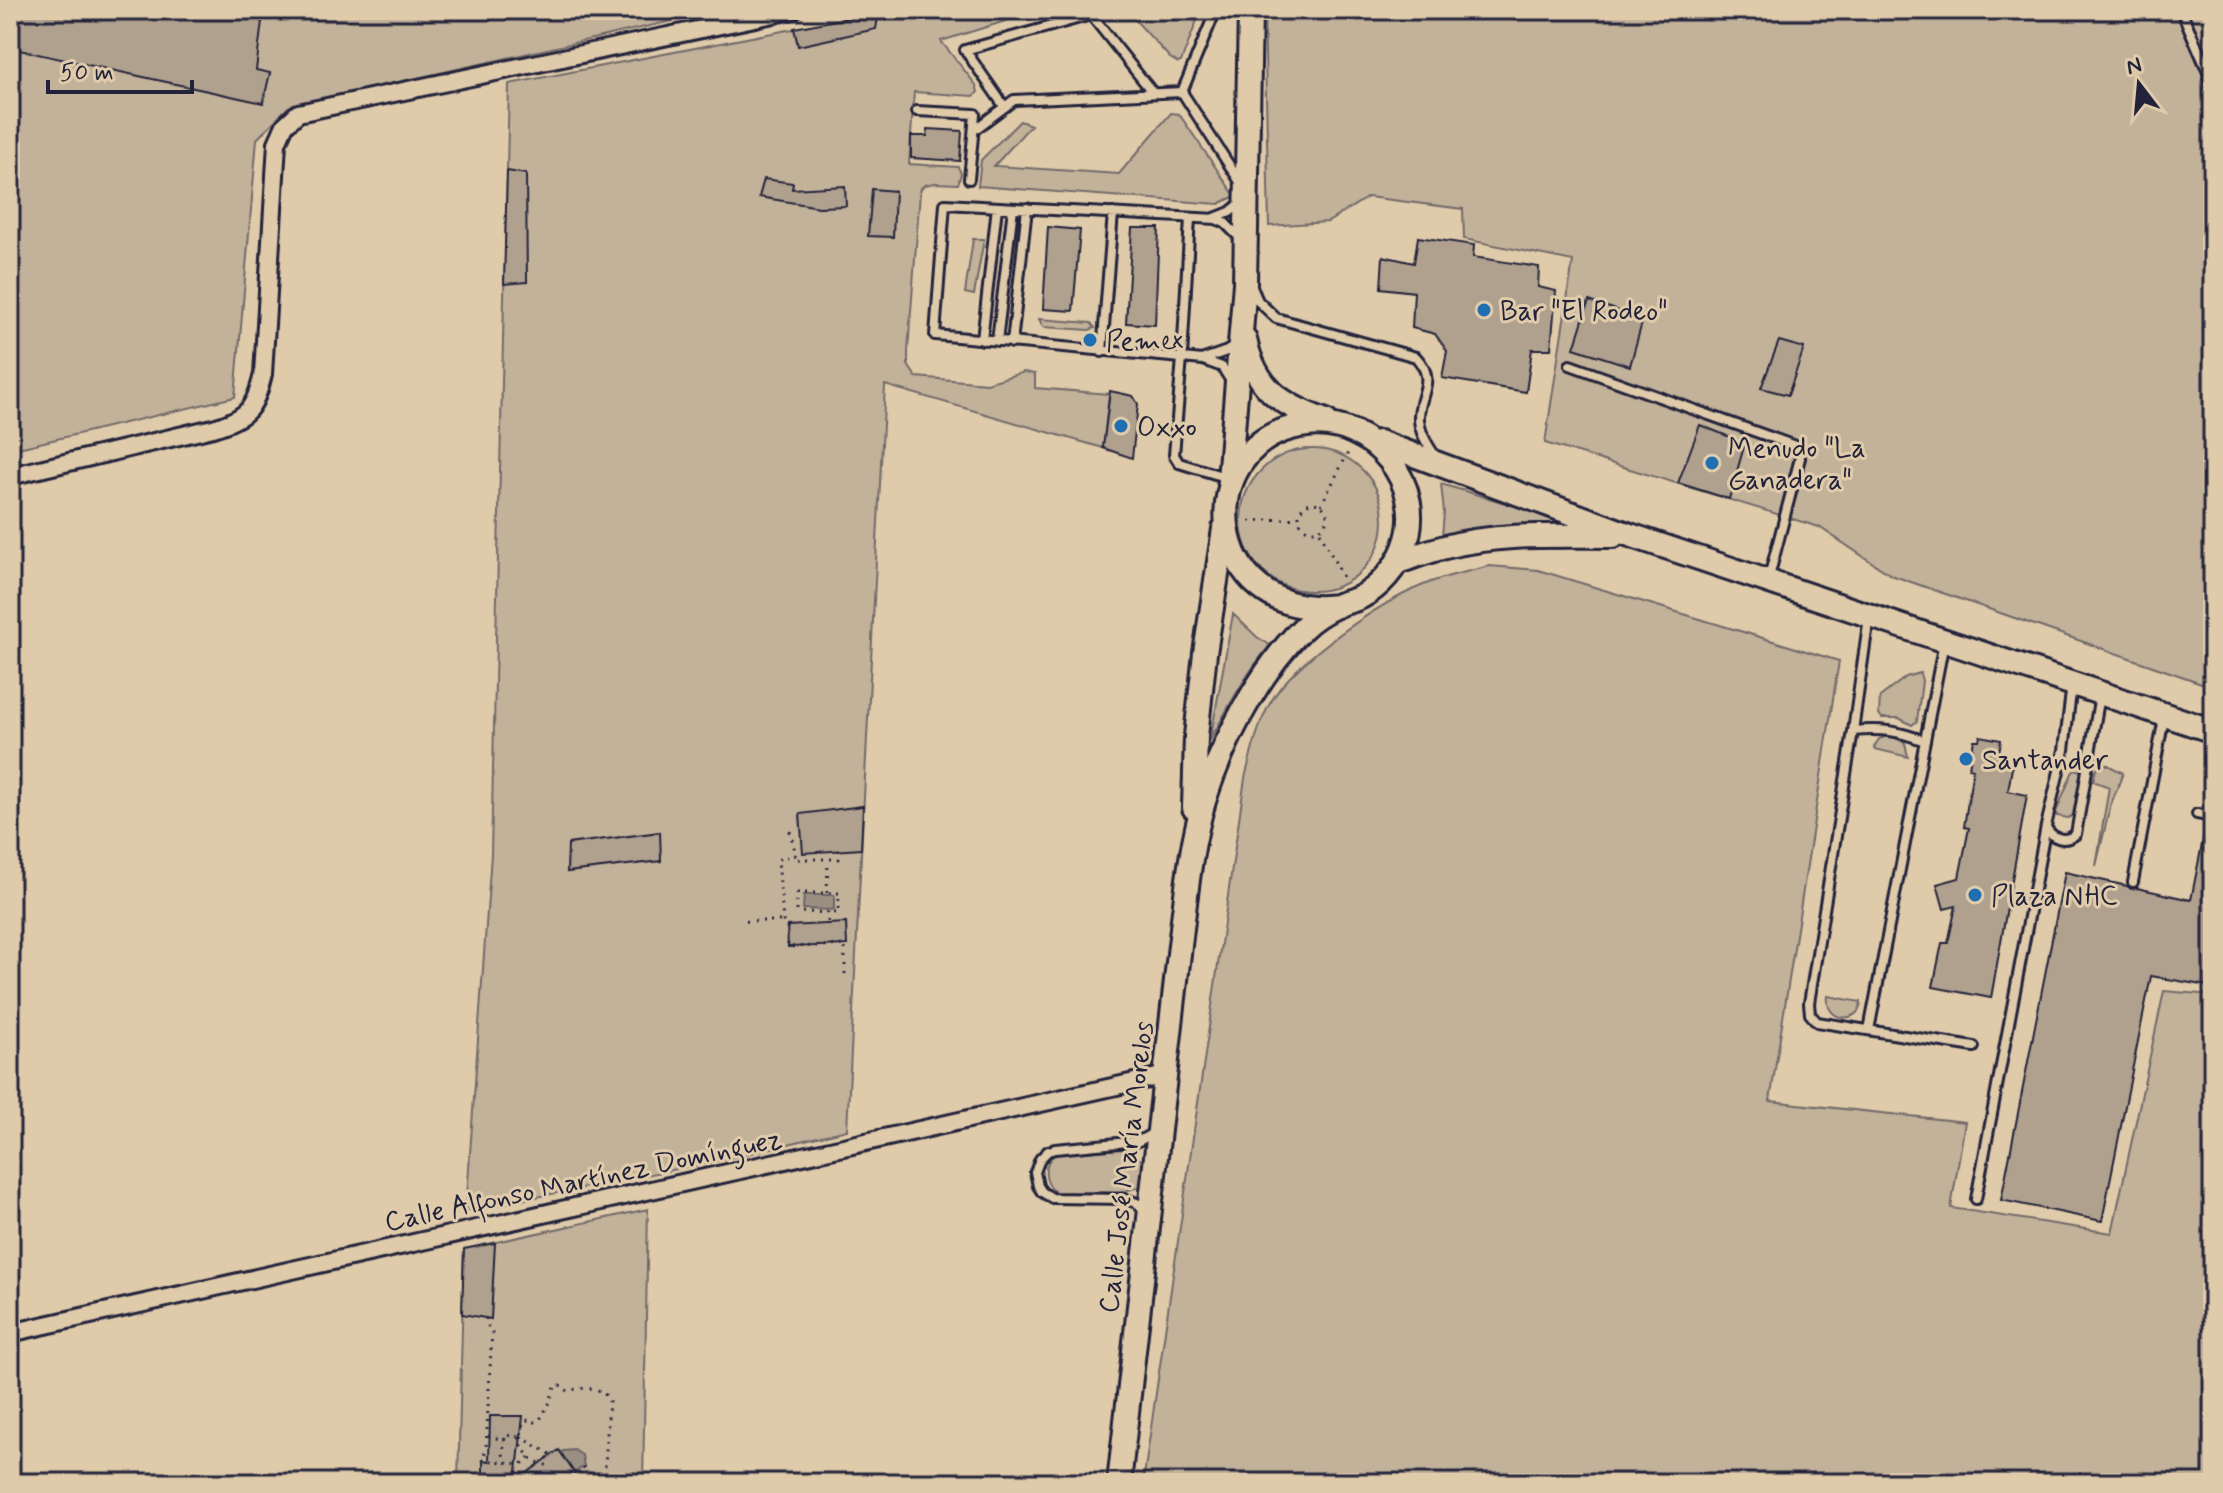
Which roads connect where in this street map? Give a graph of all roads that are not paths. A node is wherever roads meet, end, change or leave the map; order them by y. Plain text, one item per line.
1 (793, 10) edge
2 (1216, 10) edge
3 (1250, 10) edge
4 (2181, 10) edge
5 (1182, 92) junction
6 (1153, 93) junction
7 (2213, 96) edge
8 (1004, 106) junction
9 (917, 111) dead end
10 (974, 130) junction
11 (969, 179) dead end
12 (1247, 193) junction
13 (997, 207) junction
14 (1013, 208) junction
15 (1027, 208) junction
16 (1113, 213) junction
17 (1190, 218) junction
18 (1210, 218) junction
19 (1246, 253) junction
20 (1242, 328) junction
21 (982, 340) junction
22 (997, 341) junction
23 (1012, 343) junction
24 (1102, 352) junction
25 (1182, 358) junction
26 (1203, 360) junction
27 (1570, 365) dead end
28 (1236, 397) junction
29 (1358, 433) junction
30 (1448, 468) junction
31 (10, 476) edge
32 (1229, 478) junction
33 (1226, 515) junction
34 (1630, 535) junction
35 (1398, 562) junction
36 (1767, 582) junction
37 (1346, 602) junction
38 (1869, 616) junction
39 (1944, 641) junction
40 (2072, 684) junction
41 (2100, 694) junction
42 (2164, 715) junction
43 (1853, 731) junction
44 (2213, 731) edge
45 (1925, 741) junction
46 (2197, 814) dead end
47 (2213, 817) edge
48 (2046, 826) junction
49 (2056, 838) junction
50 (2041, 849) junction
51 (1192, 858) junction
52 (2133, 882) dead end
53 (1869, 1030) junction
54 (1974, 1047) dead end
55 (1166, 1075) junction
56 (1161, 1126) junction
57 (1976, 1199) dead end
58 (1149, 1221) junction
59 (10, 1333) edge
60 (1119, 1483) edge

1 - 31 street
2 - 5 lane
3 - 12 main road
4 - 7 lane
5 - 6 lane
5 - 12 lane
6 - 8 lane
6 - 8 lane
8 - 10 lane
9 - 10 lane
10 - 11 lane
12 - 18 lane
12 - 19 main road
13 - 14 lane
13 - 21 lane
13 - 21 lane
14 - 15 lane
14 - 22 lane
15 - 16 lane
15 - 23 lane
16 - 17 lane
16 - 24 lane
17 - 18 lane
17 - 25 lane
18 - 19 lane
19 - 20 main road
19 - 30 lane
20 - 26 lane
20 - 28 main road
20 - 29 main road
21 - 22 lane
22 - 23 lane
23 - 24 lane
24 - 25 lane
25 - 26 lane
25 - 32 lane
26 - 28 lane
27 - 36 lane
28 - 32 main road
29 - 30 main road
29 - 33 main road
29 - 35 main road
30 - 34 main road
32 - 33 main road
33 - 37 main road
33 - 51 main road
34 - 35 main road
34 - 36 main road
35 - 37 main road
36 - 38 main road
37 - 51 main road
38 - 39 main road
38 - 43 lane
39 - 40 main road
39 - 45 lane
40 - 41 main road
40 - 48 lane
41 - 42 main road
41 - 49 lane
42 - 44 main road
42 - 52 lane
43 - 45 lane
43 - 53 lane
45 - 53 lane
46 - 47 lane
48 - 49 lane
48 - 50 lane
49 - 50 lane
50 - 57 lane
51 - 55 main road, Calle José María Morelos
53 - 54 lane
55 - 56 main road, Calle José María Morelos
55 - 59 street, Calle Alfonso Martínez Domínguez
56 - 58 main road, Calle José María Morelos
56 - 58 lane
58 - 60 main road, Calle José María Morelos

